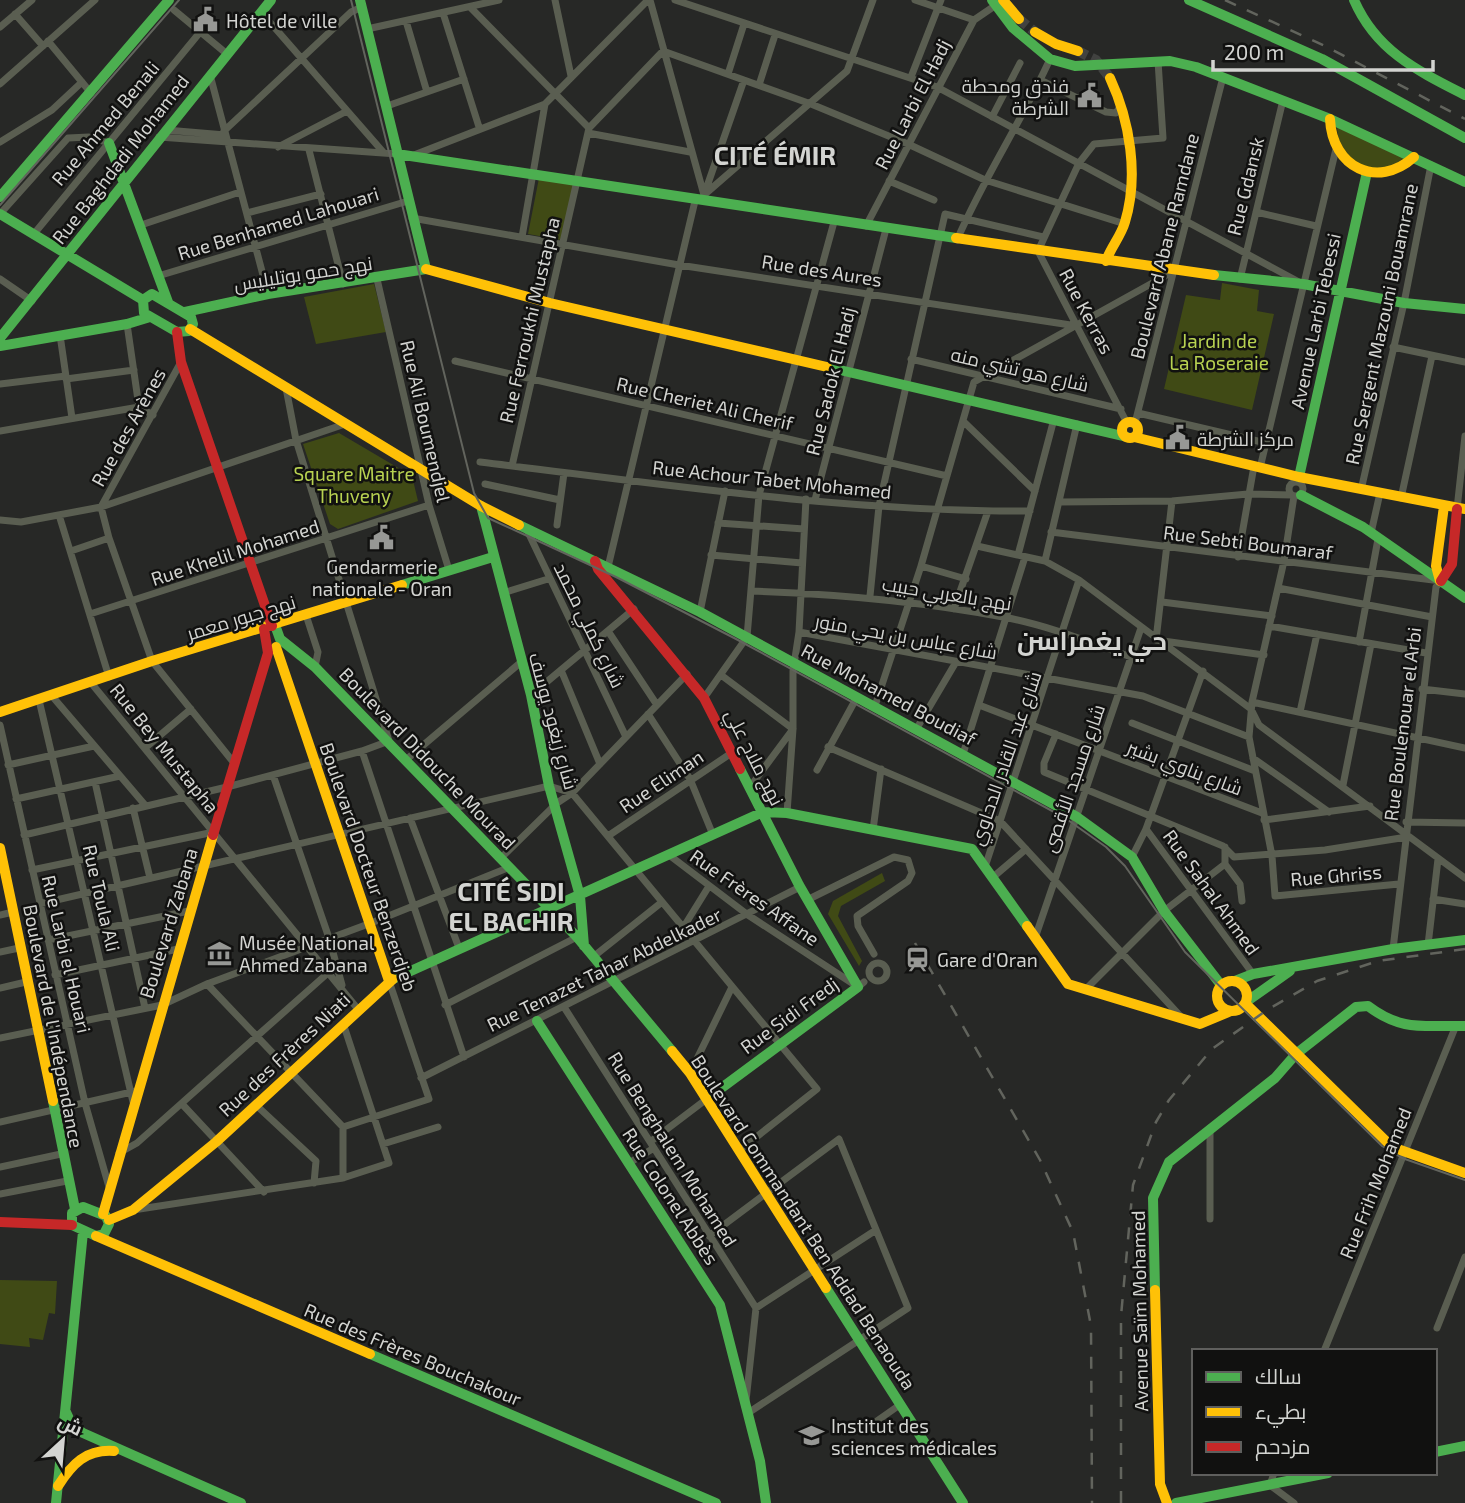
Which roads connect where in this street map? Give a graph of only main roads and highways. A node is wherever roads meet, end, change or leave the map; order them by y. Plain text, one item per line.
1 (1189, 0) edge
2 (1354, 0) edge
3 (268, 1) edge
4 (997, 2) edge
5 (361, 4) edge
6 (172, 5) edge
7 (1019, 19) tunnel mouth
8 (1035, 32) tunnel mouth
9 (1078, 51) tunnel mouth
10 (1110, 78) tunnel mouth
11 (1465, 94) edge
12 (1330, 119) junction
13 (1465, 138) edge
14 (109, 143) road end
15 (397, 154) junction
16 (1414, 157) junction
17 (1367, 172) junction
18 (124, 181) junction
19 (1465, 182) edge
20 (0, 197) edge
21 (0, 214) edge
22 (67, 255) junction
23 (1106, 261) junction
24 (426, 269) junction
25 (1338, 291) junction
26 (143, 300) junction
27 (168, 302) junction
28 (1465, 309) edge
29 (185, 312) junction
30 (150, 317) junction
31 (190, 329) junction
32 (177, 332) junction
33 (0, 338) edge
34 (0, 346) edge
35 (1133, 420) road end
36 (1130, 437) junction
37 (1296, 480) junction
38 (1321, 481) junction
39 (481, 506) junction
40 (1444, 506) junction
41 (1461, 509) edge
42 (493, 557) junction
43 (595, 561) junction
44 (1441, 581) junction
45 (1465, 598) edge
46 (270, 627) junction
47 (290, 647) junction
48 (272, 650) junction
49 (0, 712) edge
50 (763, 812) junction
51 (0, 848) edge
52 (3, 877) edge
53 (580, 896) junction
54 (550, 909) junction
55 (577, 937) joint
56 (1465, 940) edge
57 (584, 946) junction
58 (1293, 968) junction
59 (389, 981) junction
60 (1235, 981) junction
61 (861, 984) joint
62 (1219, 990) junction
63 (1246, 1003) junction
64 (1231, 1012) junction
65 (537, 1021) road end
66 (1210, 1021) junction
67 (1460, 1027) edge
68 (1296, 1055) junction
69 (708, 1098) junction
70 (1465, 1173) edge
71 (75, 1209) junction
72 (106, 1217) junction
73 (1, 1220) edge
74 (72, 1225) junction
75 (83, 1232) junction
76 (96, 1236) junction
77 (66, 1412) junction
78 (1465, 1446) edge
79 (1437, 1452) edge
80 (125, 1453) junction
81 (1318, 1475) edge
82 (58, 1486) junction
83 (56, 1503) edge
84 (241, 1503) edge
85 (716, 1503) edge
86 (766, 1503) edge
87 (963, 1503) edge
88 (1167, 1503) edge
89 (1176, 1503) edge

1 - 13 main road
2 - 11 main road
3 - 18 main road, Rue Baghdadi Mohamed
4 - 7 main road
4 - 12 main road
5 - 15 main road
6 - 20 main road
8 - 9 main road
10 - 23 main road
12 - 16 main road
12 - 17 main road
14 - 18 main road
15 - 23 main road
15 - 24 main road
16 - 17 main road
16 - 19 main road
17 - 25 main road, Avenue Larbi Tebessi
18 - 22 main road, Rue Baghdadi Mohamed
18 - 27 main road
21 - 22 main road
22 - 26 main road
22 - 33 main road, Rue Baghdadi Mohamed
23 - 25 main road
24 - 29 main road, نهج حمو بوتليليس
24 - 36 main road
25 - 28 main road
25 - 37 main road, Avenue Larbi Tebessi
26 - 27 main road
26 - 30 main road
27 - 29 main road
29 - 31 main road
30 - 32 main road
30 - 34 main road
31 - 32 main road
31 - 39 main road, Rue Mohamed Boudiaf
32 - 46 main road
35 - 36 main road
36 - 37 main road
37 - 38 main road
38 - 40 main road
38 - 44 main road
39 - 42 main road, شارع زيغود يوسف
39 - 43 main road, Rue Mohamed Boudiaf
40 - 41 main road
40 - 44 main road, Rue Boulenouar el Arbi
41 - 44 main road
42 - 46 main road, نهج جبور معمر
42 - 53 main road, شارع زيغود يوسف
43 - 50 main road, نهج ملاح علي
43 - 62 main road, Rue Mohamed Boudiaf
44 - 45 main road
46 - 47 main road, Boulevard Didouche Mourad
46 - 48 main road, Boulevard Docteur Benzerdjeb
46 - 49 main road, نهج جبور معمر
47 - 48 main road
47 - 54 main road, Boulevard Didouche Mourad
48 - 59 main road, Boulevard Docteur Benzerdjeb
48 - 72 main road, Boulevard Zabana
50 - 53 main road, Rue des Frères Niati
50 - 61 main road, نهج ملاح علي
50 - 66 main road
51 - 52 main road, Boulevard de l'Indépendance
52 - 71 main road, Boulevard de l'Indépendance
53 - 54 main road, Rue des Frères Niati
53 - 57 main road, شارع زيغود يوسف
54 - 55 main road, Boulevard Didouche Mourad
54 - 59 main road, Rue des Frères Niati
55 - 57 main road, Boulevard Commandant Ben Addad Benaouda
56 - 58 main road
57 - 69 main road, Boulevard Commandant Ben Addad Benaouda
58 - 60 main road
58 - 63 main road
59 - 72 main road, Rue des Frères Niati
60 - 62 main road
60 - 63 main road
61 - 69 main road, Rue Sidi Fredj
62 - 64 main road
62 - 66 main road
63 - 64 main road
63 - 68 main road
64 - 66 main road
65 - 86 main road, Rue Colonel Abbès
67 - 68 main road, Avenue Saïm Mohamed
68 - 70 main road
68 - 88 main road, Avenue Saïm Mohamed
69 - 87 main road, Boulevard Commandant Ben Addad Benaouda
71 - 72 main road
71 - 74 main road
72 - 76 main road
73 - 74 main road
74 - 75 main road
75 - 76 main road
75 - 77 main road
76 - 85 main road, Rue des Frères Bouchakour
77 - 80 main road
77 - 82 main road
78 - 79 main road
80 - 82 main road
80 - 84 main road
81 - 89 main road
82 - 83 main road

